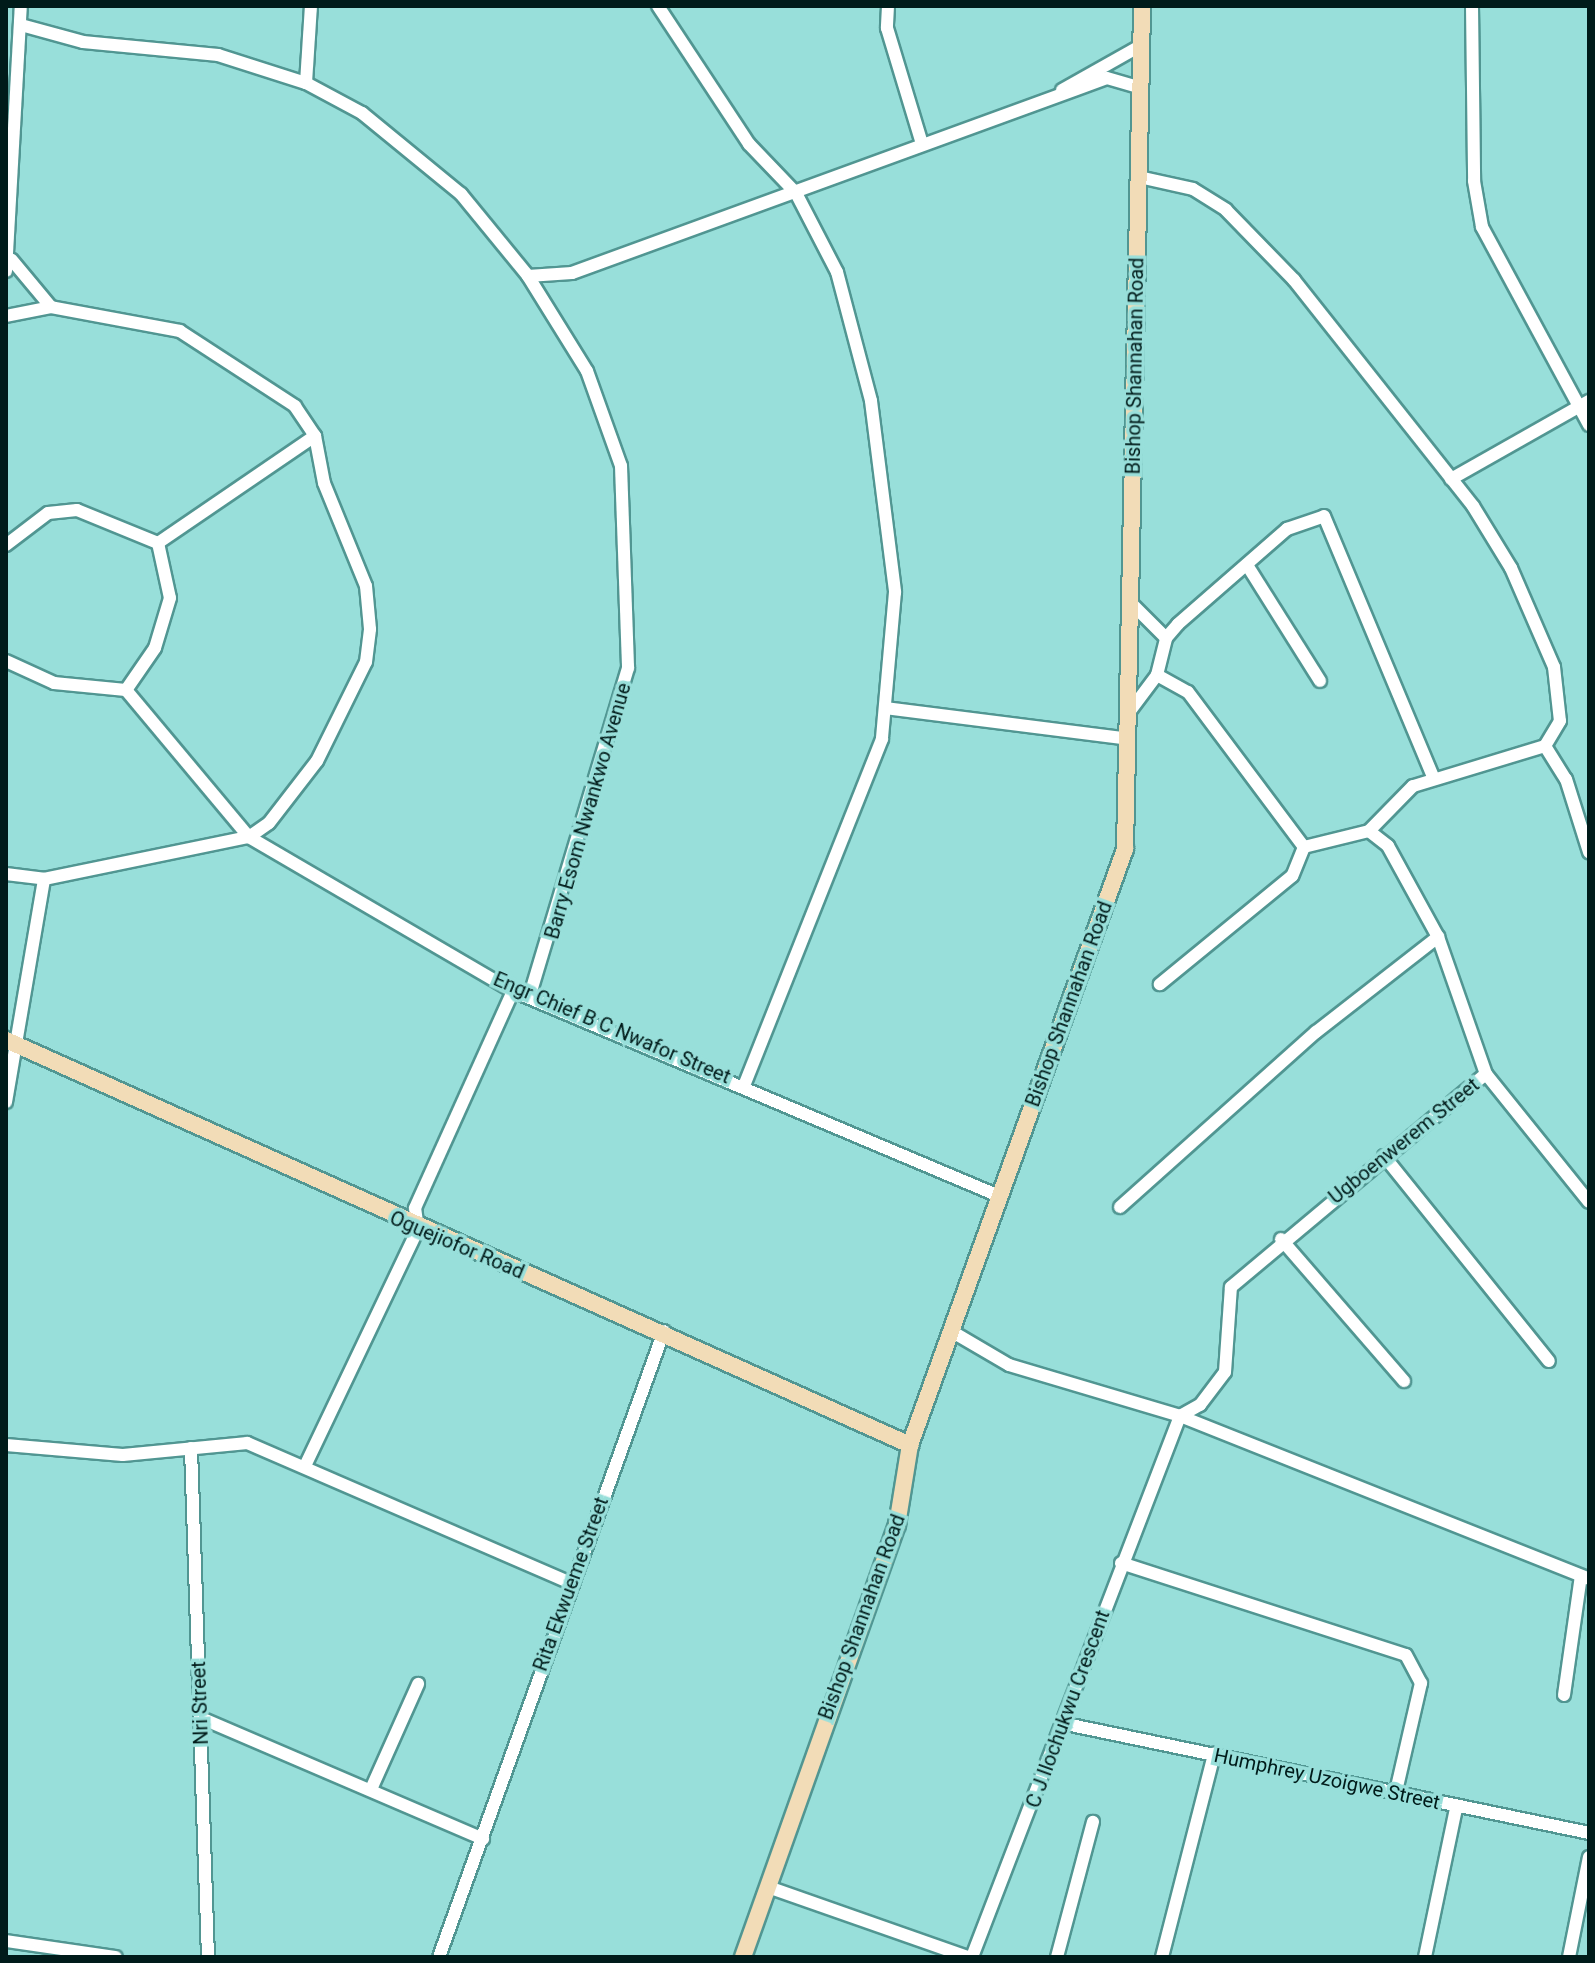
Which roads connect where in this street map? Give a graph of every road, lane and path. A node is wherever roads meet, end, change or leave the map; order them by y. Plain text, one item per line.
1 (21, 6) edge
2 (311, 6) edge
3 (658, 6) edge
4 (888, 6) edge
5 (1142, 6) edge
6 (1472, 6) edge
7 (21, 25) junction
8 (1142, 45) junction
9 (306, 83) junction
10 (1141, 88) junction
11 (1053, 97) junction
12 (922, 144) junction
13 (9, 172) edge
14 (1139, 177) junction
15 (796, 193) junction
16 (8, 265) edge
17 (528, 276) junction
18 (51, 307) junction
19 (6, 316) edge
20 (1584, 405) edge
21 (1589, 425) edge
22 (315, 436) junction
23 (1451, 479) junction
24 (158, 543) junction
25 (6, 545) edge
26 (1247, 565) junction
27 (1130, 602) junction
28 (1166, 638) junction
29 (6, 661) edge
30 (1157, 675) junction
31 (1320, 681) dead end
32 (126, 690) junction
33 (885, 708) junction
34 (1127, 715) junction
35 (1124, 738) junction
36 (1545, 746) junction
37 (1433, 777) junction
38 (1369, 831) junction
39 (249, 837) junction
40 (1304, 847) junction
41 (1589, 852) edge
42 (6, 874) edge
43 (44, 879) junction
44 (1438, 937) junction
45 (1160, 984) dead end
46 (513, 991) junction
47 (530, 995) junction
48 (12, 1042) edge
49 (1486, 1074) junction
50 (745, 1083) junction
51 (6, 1102) edge
52 (1384, 1156) junction
53 (994, 1195) junction
54 (1589, 1202) edge
55 (1120, 1207) dead end
56 (418, 1229) junction
57 (1281, 1239) junction
58 (664, 1331) junction
59 (951, 1331) junction
60 (1549, 1361) dead end
61 (1404, 1381) dead end
62 (1180, 1416) junction
63 (6, 1445) edge
64 (910, 1445) junction
65 (191, 1448) junction
66 (305, 1466) junction
67 (1121, 1563) junction
68 (1585, 1577) edge
69 (571, 1583) junction
70 (418, 1684) dead end
71 (1564, 1695) dead end
72 (201, 1718) junction
73 (1066, 1724) junction
74 (1214, 1754) junction
75 (372, 1787) junction
76 (1396, 1791) junction
77 (1456, 1809) junction
78 (1093, 1822) dead end
79 (1589, 1833) edge
80 (483, 1839) junction
81 (1589, 1857) edge
82 (768, 1887) junction
83 (6, 1941) edge
84 (116, 1957) edge
85 (208, 1957) edge
86 (439, 1957) edge
87 (743, 1957) edge
88 (970, 1957) edge
89 (1057, 1957) edge
90 (1162, 1957) edge
91 (1425, 1957) edge
92 (1569, 1957) edge

1 - 7 street
2 - 9 street
3 - 15 street
4 - 12 street
5 - 8 main road, Bishop Shannahan Road
6 - 20 street
7 - 9 street, Barry Esom Nwankwo Avenue
7 - 13 street
8 - 10 main road, Bishop Shannahan Road
8 - 11 street
9 - 17 street, Barry Esom Nwankwo Avenue
10 - 11 street
10 - 14 main road, Bishop Shannahan Road
11 - 12 street
12 - 15 street
13 - 16 street
14 - 23 street
14 - 27 main road, Bishop Shannahan Road
15 - 17 street
15 - 33 street
16 - 18 street
17 - 47 street, Barry Esom Nwankwo Avenue
18 - 19 street
18 - 22 street
20 - 21 street
20 - 23 street
22 - 24 street
22 - 39 street
23 - 36 street
24 - 25 street
24 - 32 street
26 - 28 street
26 - 31 street
26 - 37 street
27 - 28 street
27 - 34 main road, Bishop Shannahan Road
28 - 30 street
29 - 32 street
30 - 34 street
30 - 40 street
32 - 39 street, Engr Chief B C Nwafor Street
33 - 35 street
33 - 50 street
34 - 35 main road, Bishop Shannahan Road
35 - 53 main road, Bishop Shannahan Road
36 - 37 street
36 - 41 street
37 - 38 street
38 - 40 street
38 - 44 street, Ugboenwerem Street
39 - 43 street
39 - 46 street, Engr Chief B C Nwafor Street
40 - 45 street
42 - 43 street
43 - 48 street
44 - 49 street, Ugboenwerem Street
44 - 55 street
46 - 47 street, Engr Chief B C Nwafor Street
46 - 56 street
47 - 50 street, Engr Chief B C Nwafor Street
48 - 51 street
48 - 56 main road, Oguejiofor Road
49 - 52 street, Ugboenwerem Street
49 - 54 street
50 - 53 street, Engr Chief B C Nwafor Street
52 - 57 street, Ugboenwerem Street
52 - 60 street
53 - 59 main road, Bishop Shannahan Road
56 - 58 main road, Oguejiofor Road
56 - 66 street
57 - 61 street
57 - 62 street, Ugboenwerem Street
58 - 64 main road, Oguejiofor Road
58 - 69 street, Rita Ekwueme Street
59 - 62 street
59 - 64 main road, Bishop Shannahan Road
62 - 67 street, C J Ilochukwu Crescent
62 - 68 street
63 - 65 street
64 - 82 main road, Bishop Shannahan Road
65 - 66 street
65 - 72 street, Nri Street
66 - 69 street
67 - 73 street, C J Ilochukwu Crescent
67 - 76 street
68 - 71 street
69 - 80 street, Rita Ekwueme Street
70 - 75 street
72 - 75 street
72 - 85 street, Nri Street
73 - 74 street, Humphrey Uzoigwe Street
73 - 88 street, C J Ilochukwu Crescent
74 - 76 street, Humphrey Uzoigwe Street
74 - 90 street
75 - 80 street
76 - 77 street, Humphrey Uzoigwe Street
77 - 79 street, Humphrey Uzoigwe Street
77 - 91 street
78 - 89 street
80 - 86 street, Rita Ekwueme Street
81 - 92 street
82 - 87 main road, Bishop Shannahan Road
82 - 88 street
83 - 84 street

